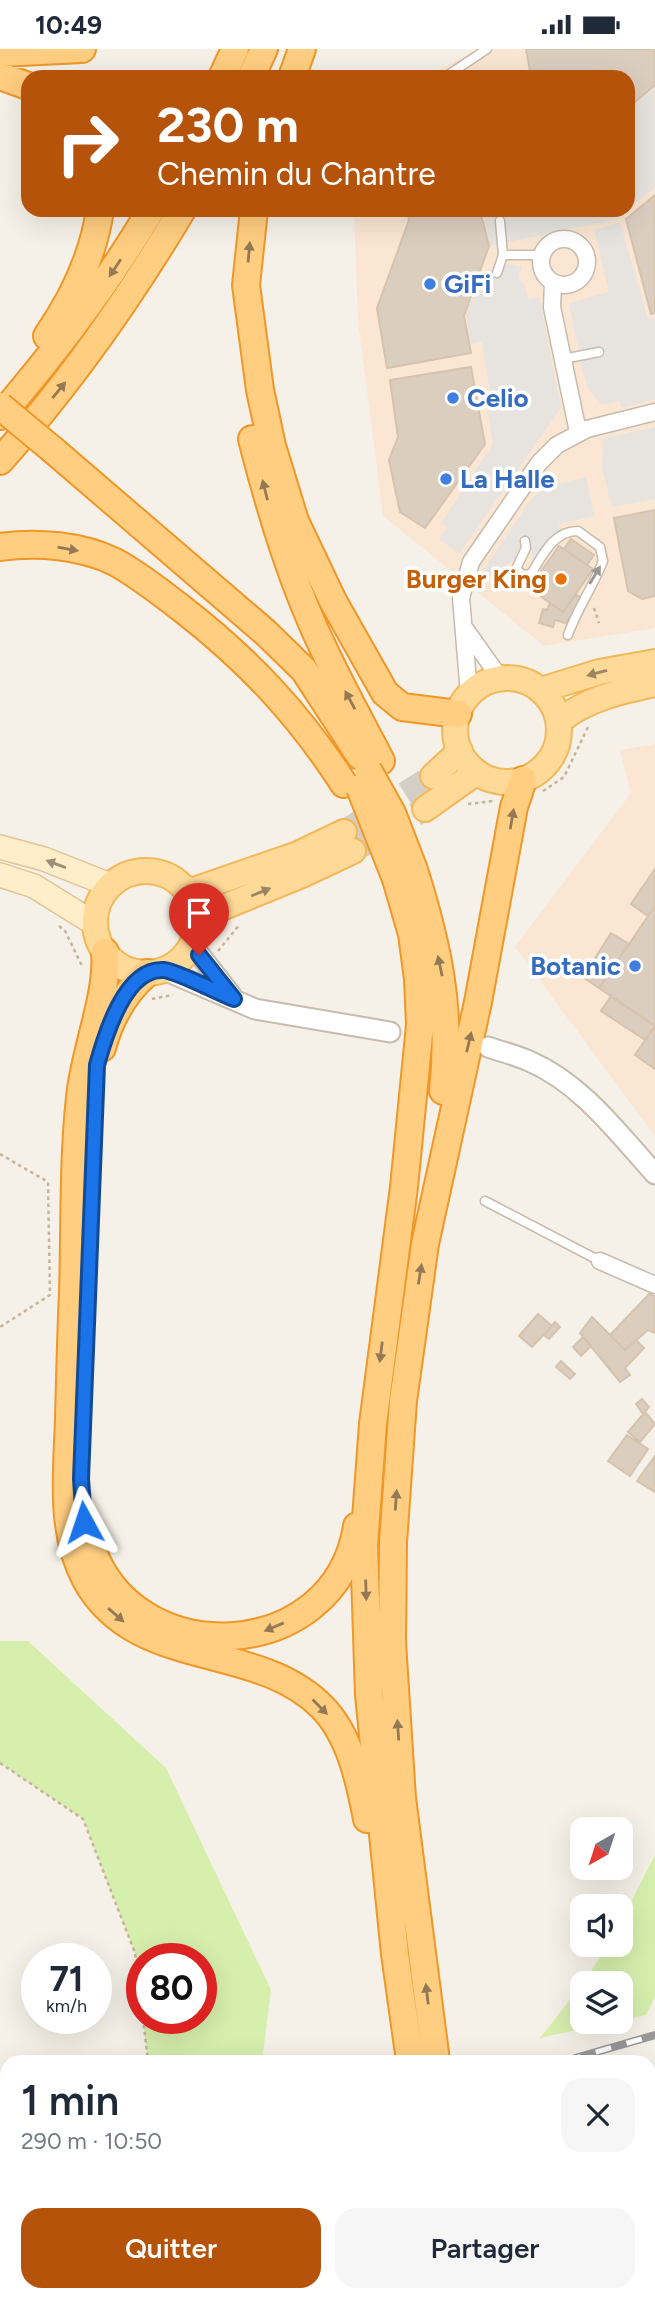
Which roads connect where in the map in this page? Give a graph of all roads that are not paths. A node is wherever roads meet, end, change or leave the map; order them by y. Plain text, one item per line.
1 (82, 49) edge
2 (235, 49) edge
3 (264, 49) edge
4 (302, 49) edge
5 (487, 49) edge
6 (0, 53) edge
7 (225, 70) edge
8 (254, 70) edge
9 (294, 70) edge
10 (455, 70) edge
11 (0, 76) edge
12 (21, 84) edge
13 (99, 217) edge
14 (147, 217) edge
15 (178, 217) edge
16 (253, 217) edge
17 (500, 221) dead end
18 (503, 255) junction
19 (541, 255) junction
20 (497, 273) dead end
21 (553, 283) junction
22 (246, 285) junction
23 (599, 352) dead end
24 (563, 359) junction
25 (0, 404) edge
26 (655, 412) edge
27 (0, 417) edge
28 (0, 423) edge
29 (578, 432) junction
30 (48, 456) junction
31 (0, 461) edge
32 (525, 541) dead end
33 (0, 547) edge
34 (466, 630) junction
35 (568, 635) dead end
36 (655, 662) edge
37 (500, 678) junction
38 (655, 684) edge
39 (541, 690) junction
40 (463, 704) junction
41 (559, 721) junction
42 (460, 751) junction
43 (477, 772) junction
44 (362, 773) junction
45 (433, 776) tunnel mouth
46 (523, 780) junction
47 (425, 809) tunnel mouth
48 (0, 847) edge
49 (411, 870) junction
50 (0, 875) edge
51 (110, 885) junction
52 (188, 893) junction
53 (197, 918) junction
54 (95, 924) junction
55 (192, 945) junction
56 (105, 952) junction
57 (156, 971) junction
58 (203, 977) junction
59 (113, 993) junction
60 (390, 1032) dead end
61 (488, 1047) dead end
62 (655, 1174) edge
63 (485, 1201) dead end
64 (432, 1204) junction
65 (600, 1261) joint
66 (655, 1285) edge
67 (373, 1424) junction
68 (395, 1954) junction
69 (409, 2055) edge
70 (435, 2055) edge

1 - 6 highway
2 - 7 highway
3 - 8 highway
4 - 9 highway
5 - 10 lane
11 - 12 highway
13 - 25 highway
14 -> 27 highway
31 -> 15 highway
22 -> 16 highway
17 - 18 lane
18 - 19 lane
18 - 20 lane
19 - 21 street
19 - 21 street
21 - 24 street
22 - 40 highway
44 -> 22 highway
23 - 24 lane
24 - 29 street
25 - 30 highway, bridge
26 - 29 street
28 - 30 highway
29 - 34 street
30 - 44 highway
35 -> 32 lane
33 -> 44 highway
34 - 37 street
34 - 40 street
36 -> 39 main road
37 - 39 main road
37 - 40 main road
38 - 41 main road
39 - 41 main road
40 - 42 main road
41 - 46 main road
42 - 43 main road
42 - 45 main road
43 - 46 main road
43 - 47 main road
44 - 49 highway, bridge
64 -> 46 highway
51 -> 48 main road
64 -> 49 highway
49 -> 67 highway
50 - 54 main road
51 - 52 main road
51 - 54 main road
52 - 53 main road
53 -> 52 main road
53 - 55 main road
54 - 56 main road
55 - 57 main road
55 - 58 street
56 - 57 main road
56 - 59 highway
57 - 58 street
57 - 59 highway
58 - 60 street
67 -> 59 highway
59 -> 68 highway
61 - 62 street
63 - 65 lane
70 -> 64 highway
65 - 66 street
67 -> 68 highway
68 - 69 highway

